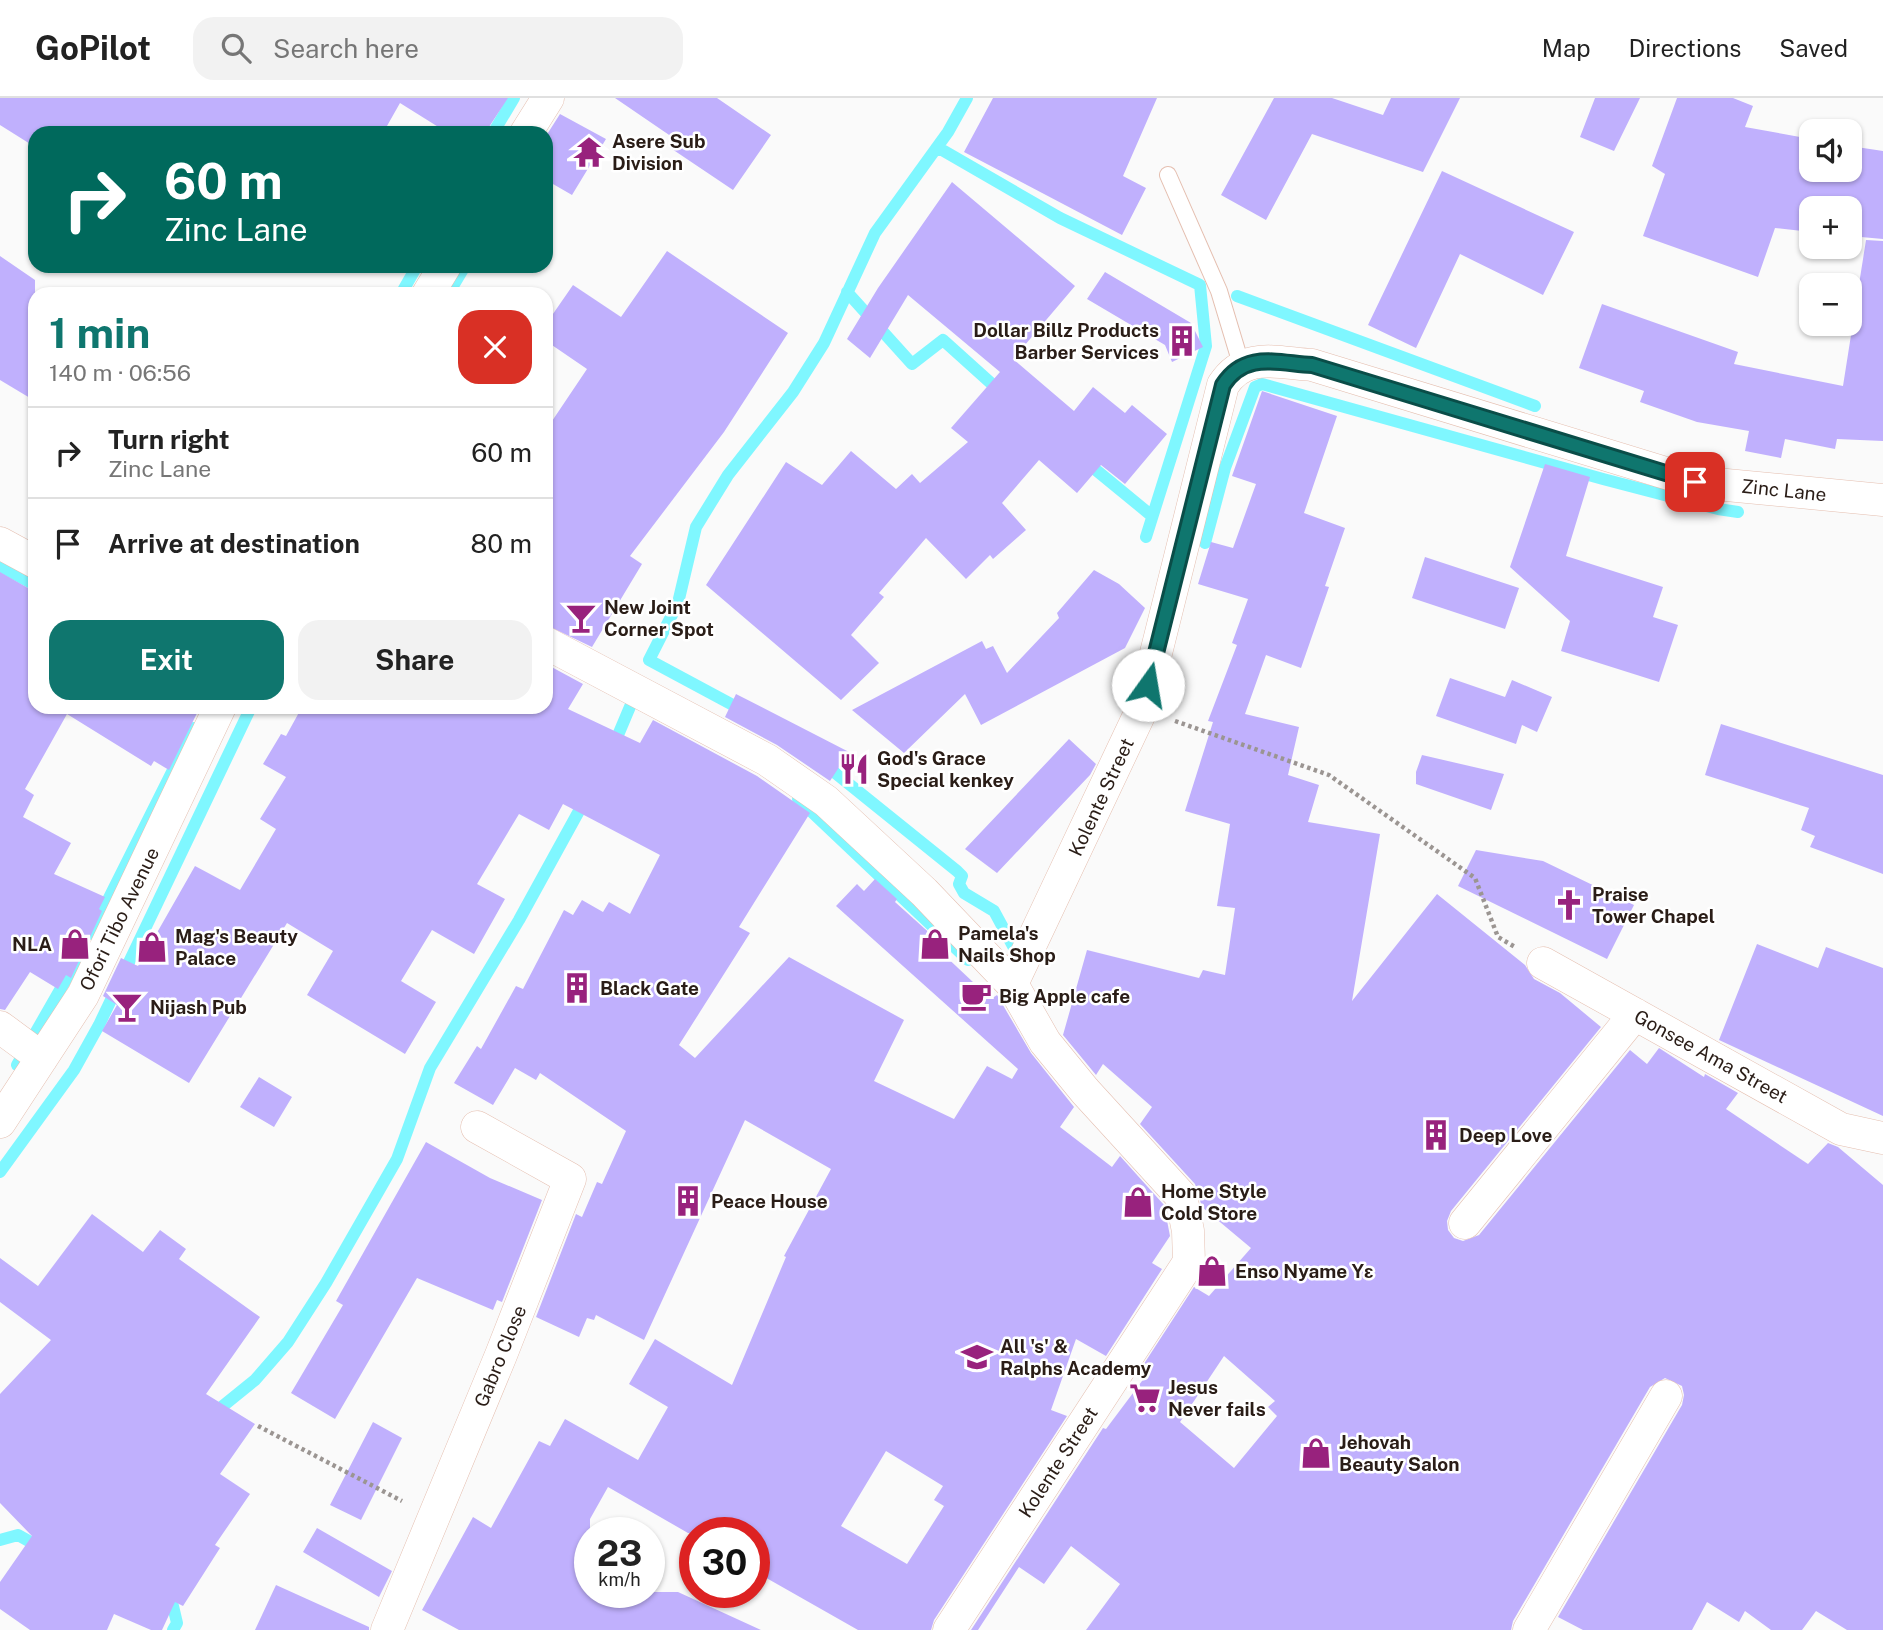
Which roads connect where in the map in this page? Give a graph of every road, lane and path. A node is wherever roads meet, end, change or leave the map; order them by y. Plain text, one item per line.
1 (548, 98) edge
2 (530, 126) edge
3 (1168, 175) dead end
4 (1241, 365) junction
5 (1883, 500) edge
6 (0, 543) edge
7 (28, 558) edge
8 (553, 647) edge
9 (1142, 709) junction
10 (217, 714) edge
11 (1543, 963) joint
12 (1012, 984) junction
13 (1635, 1014) junction
14 (0, 1027) edge
15 (42, 1058) junction
16 (0, 1122) edge
17 (477, 1127) dead end
18 (1883, 1138) edge
19 (1465, 1223) dead end
20 (1666, 1396) dead end
21 (258, 1426) dead end
22 (434, 1518) junction
23 (387, 1630) edge
24 (949, 1630) edge
25 (1530, 1630) edge

1 - 2 street
3 - 4 lane
4 - 5 street, Zinc Lane
4 - 9 street, Kolente Street
6 - 7 street
8 - 12 street, Kolente Street
9 - 11 path
9 - 12 street, Kolente Street
10 - 15 street, Ofori Tibo Avenue
11 - 13 street, Gonsee Ama Street
12 - 24 street, Kolente Street
13 - 18 street, Gonsee Ama Street
13 - 19 street
14 - 15 street
15 - 16 street, Ofori Tibo Avenue
17 - 22 street, Gabro Close
20 - 25 street
21 - 22 path
22 - 23 street, Gabro Close

